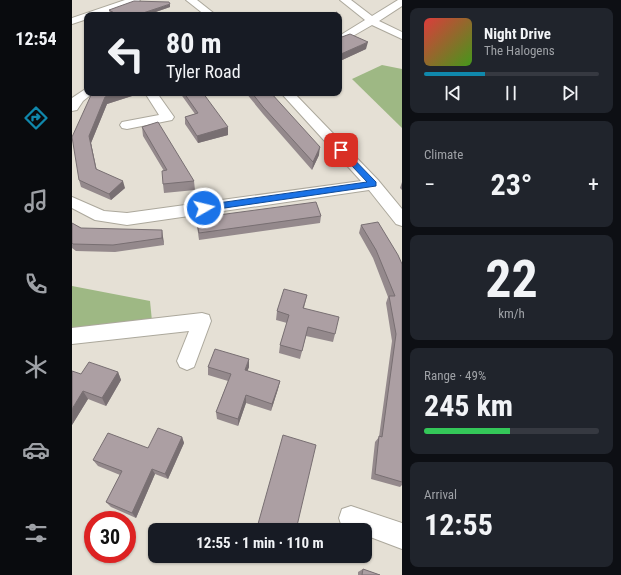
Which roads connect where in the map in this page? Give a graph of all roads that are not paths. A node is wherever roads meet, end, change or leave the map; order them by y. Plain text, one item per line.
1 (135, 0) edge
2 (191, 0) edge
3 (345, 0) edge
4 (402, 2) edge
5 (97, 12) edge
6 (207, 12) edge
7 (84, 16) edge
8 (72, 21) edge
9 (372, 21) junction
10 (402, 36) edge
11 (342, 39) edge
12 (84, 94) edge
13 (153, 96) edge
14 (290, 96) edge
15 (72, 107) edge
16 (127, 125) dead end
17 (373, 184) junction
18 (72, 202) edge
19 (402, 220) edge
20 (72, 336) edge
21 (187, 361) dead end
22 (351, 518) dead end
23 (402, 536) edge

1 - 5 street
2 - 6 street
3 - 9 street
4 - 9 street
7 - 8 street
9 - 10 street
9 - 11 street
12 - 15 street
13 - 16 street
14 - 17 street
17 - 18 street
17 - 19 street
20 - 21 street
22 - 23 street

